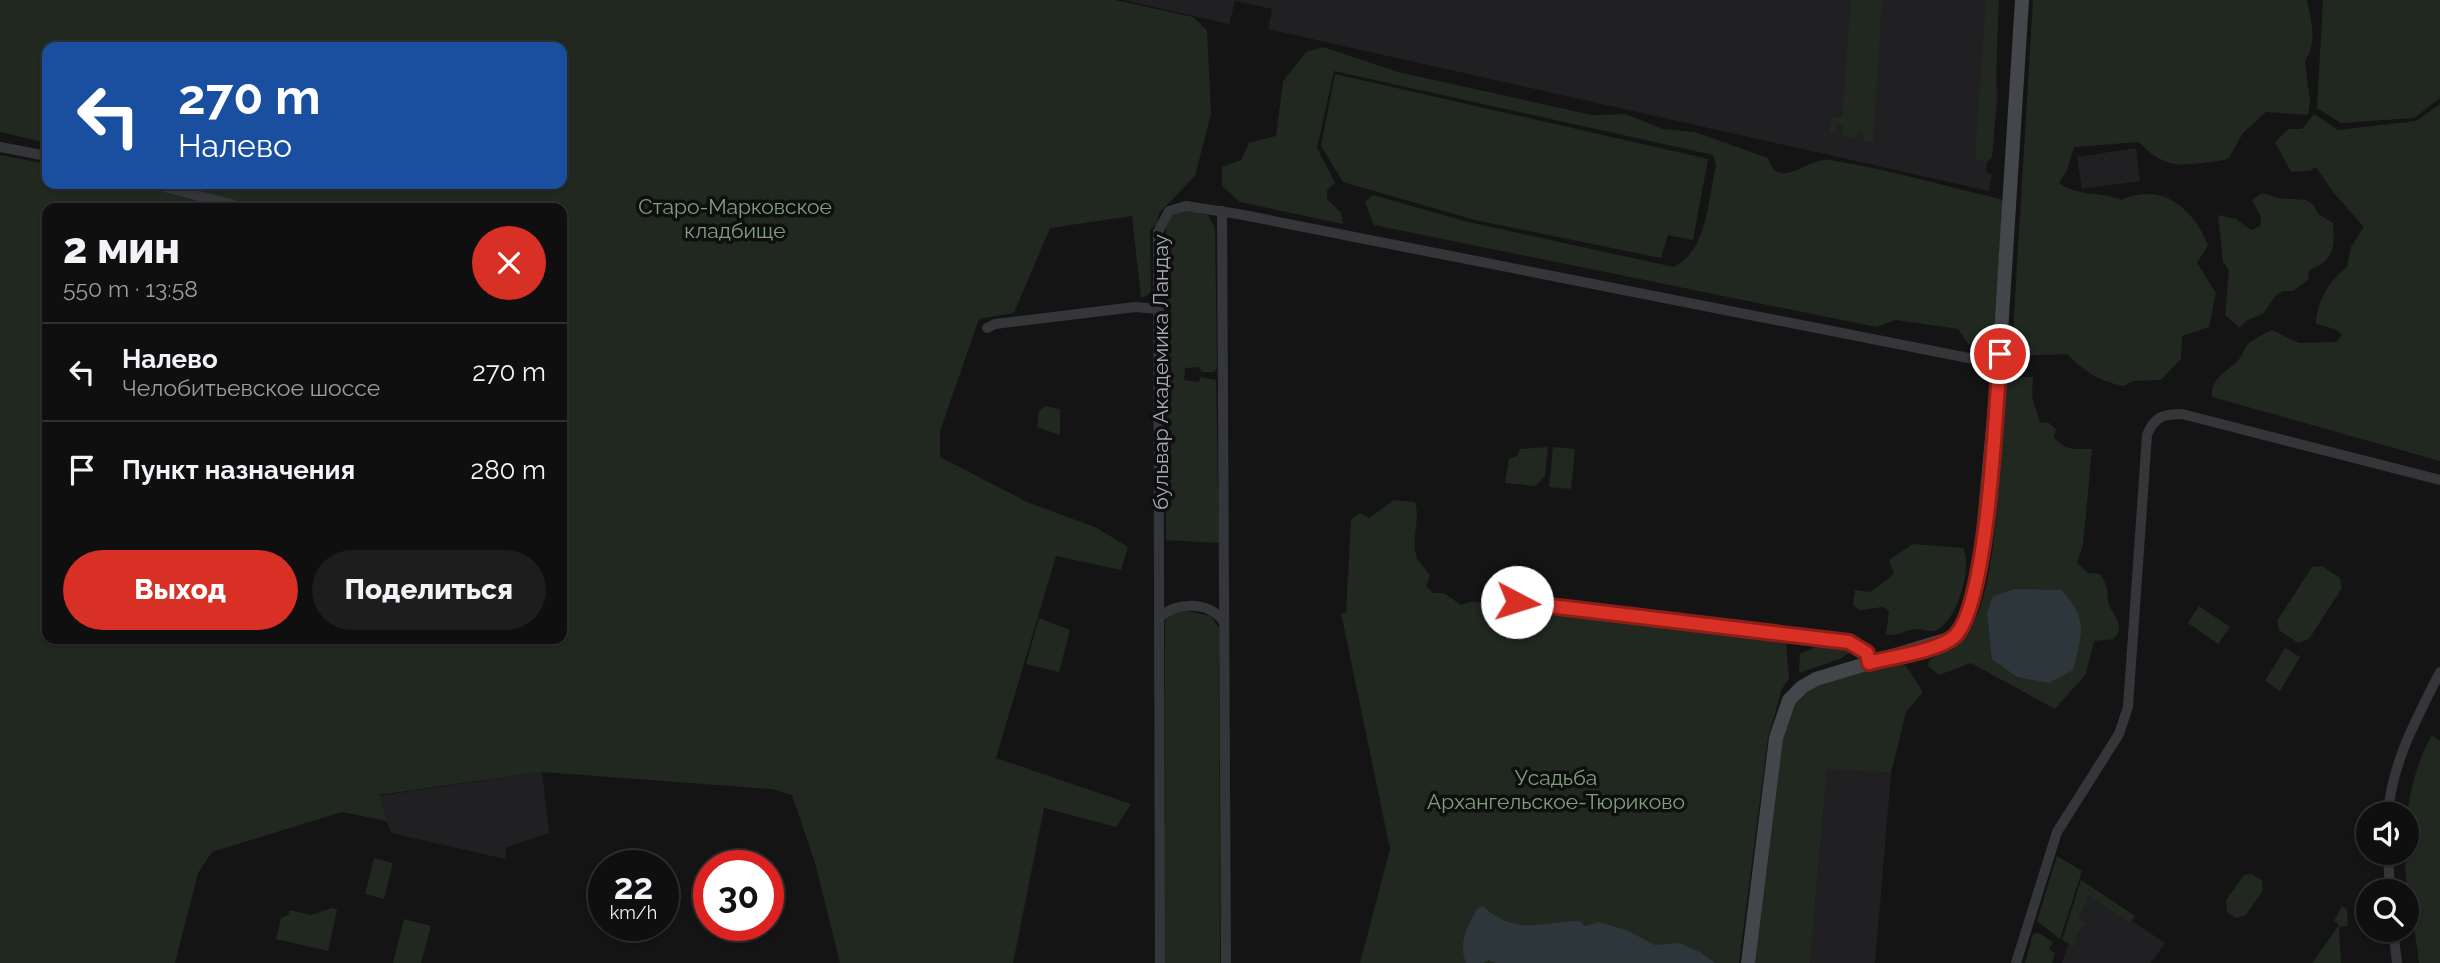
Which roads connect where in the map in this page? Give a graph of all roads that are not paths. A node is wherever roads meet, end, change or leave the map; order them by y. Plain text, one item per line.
1 (2022, 0) edge
2 (0, 146) edge
3 (42, 155) edge
4 (172, 189) edge
5 (226, 203) edge
6 (1222, 211) junction
7 (1159, 309) junction
8 (987, 328) dead end
9 (1999, 364) junction
10 (2440, 480) edge
11 (1517, 602) dead end
12 (1159, 618) junction
13 (1224, 622) junction
14 (1869, 663) junction
15 (2440, 672) edge
16 (2389, 802) edge
17 (2395, 942) edge
18 (1160, 963) edge
19 (1226, 963) edge
20 (1748, 963) edge
21 (2016, 963) edge
22 (2398, 963) edge

1 - 9 street
2 - 3 street
4 - 5 street
6 - 7 street, бульвар Академика Ландау
6 - 9 street
6 - 13 street
7 - 8 street
7 - 12 street, бульвар Академика Ландау
9 - 14 street
10 - 21 street
11 - 14 street
12 - 13 street
12 - 18 street, бульвар Академика Ландау
13 - 19 street
14 - 20 street
15 - 16 street
17 - 22 street

